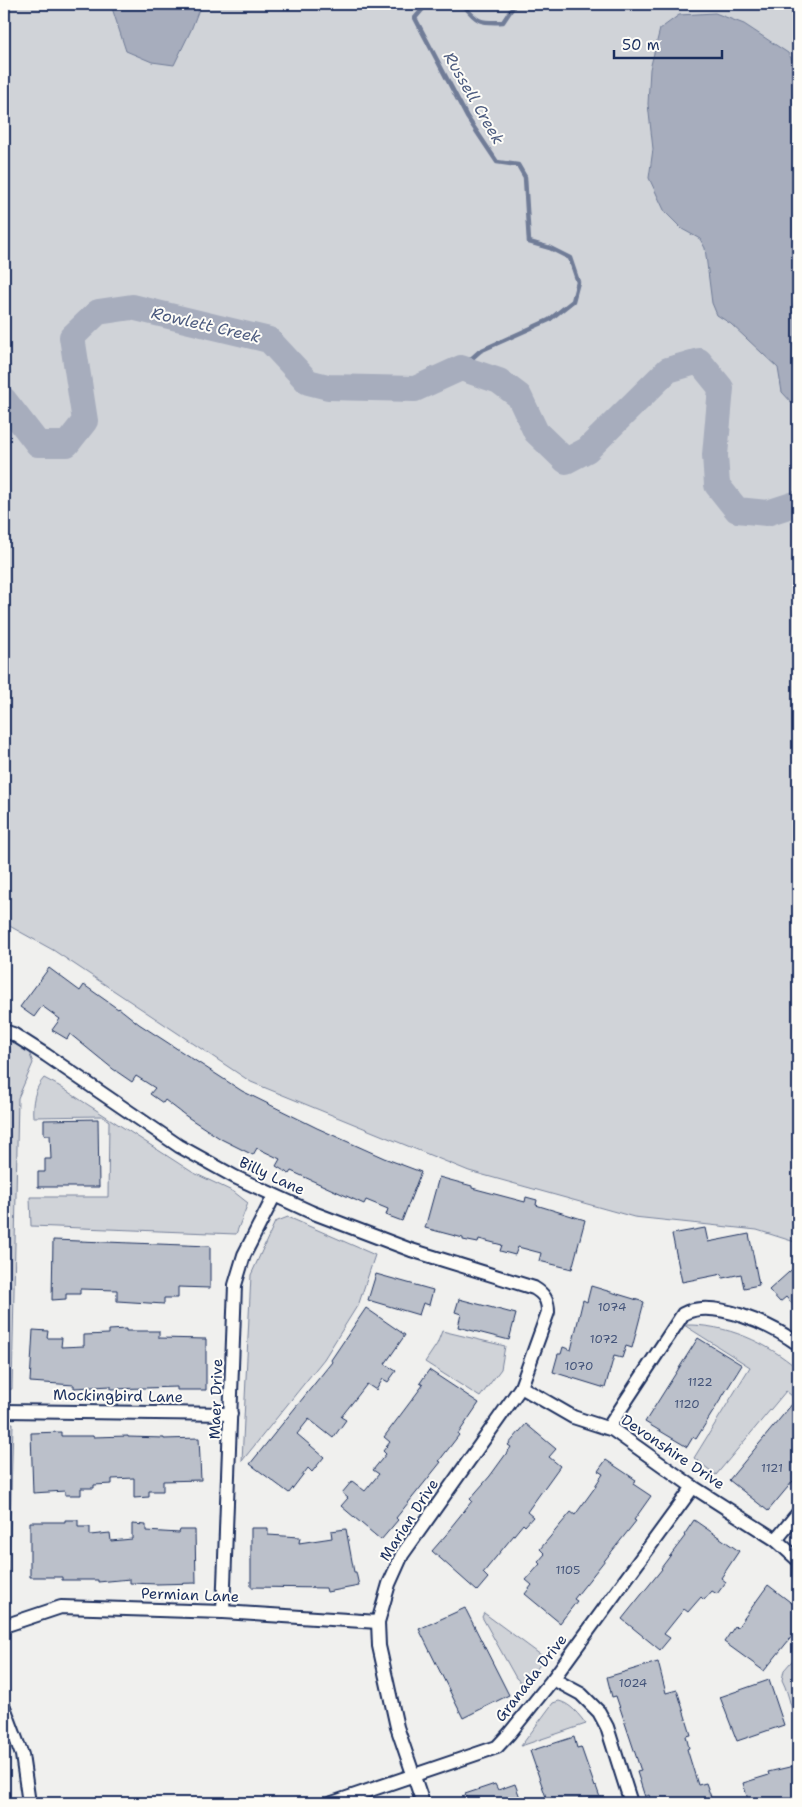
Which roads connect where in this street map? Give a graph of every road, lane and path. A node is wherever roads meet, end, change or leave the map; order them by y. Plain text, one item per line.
1 (4, 1031) edge
2 (274, 1196) junction
3 (548, 1302) joint
4 (798, 1344) edge
5 (521, 1387) junction
6 (4, 1410) edge
7 (231, 1414) junction
8 (608, 1428) junction
9 (693, 1487) junction
10 (798, 1513) edge
11 (776, 1540) junction
12 (798, 1560) edge
13 (223, 1612) junction
14 (378, 1622) junction
15 (4, 1626) edge
16 (553, 1678) junction
17 (4, 1707) edge
18 (414, 1776) junction
19 (29, 1803) edge
20 (332, 1803) edge
21 (423, 1803) edge
22 (631, 1803) edge

1 - 2 street, Billy Lane
2 - 3 street, Billy Lane
2 - 7 street, Maer Drive
3 - 5 street, Marian Drive
4 - 8 street
5 - 8 street, Devonshire Drive
5 - 14 street, Marian Drive
6 - 7 street, Mockingbird Lane
7 - 13 street, Maer Drive
8 - 9 street, Devonshire Drive
9 - 11 street, Devonshire Drive
9 - 16 street, Granada Drive
10 - 11 street
11 - 12 street, Devonshire Drive
13 - 14 street, Permian Lane
13 - 15 street, Permian Lane
14 - 18 street, Marian Drive
16 - 18 street, Granada Drive
16 - 22 street
17 - 19 street
18 - 20 street, Granada Drive
18 - 21 street, Marian Drive

